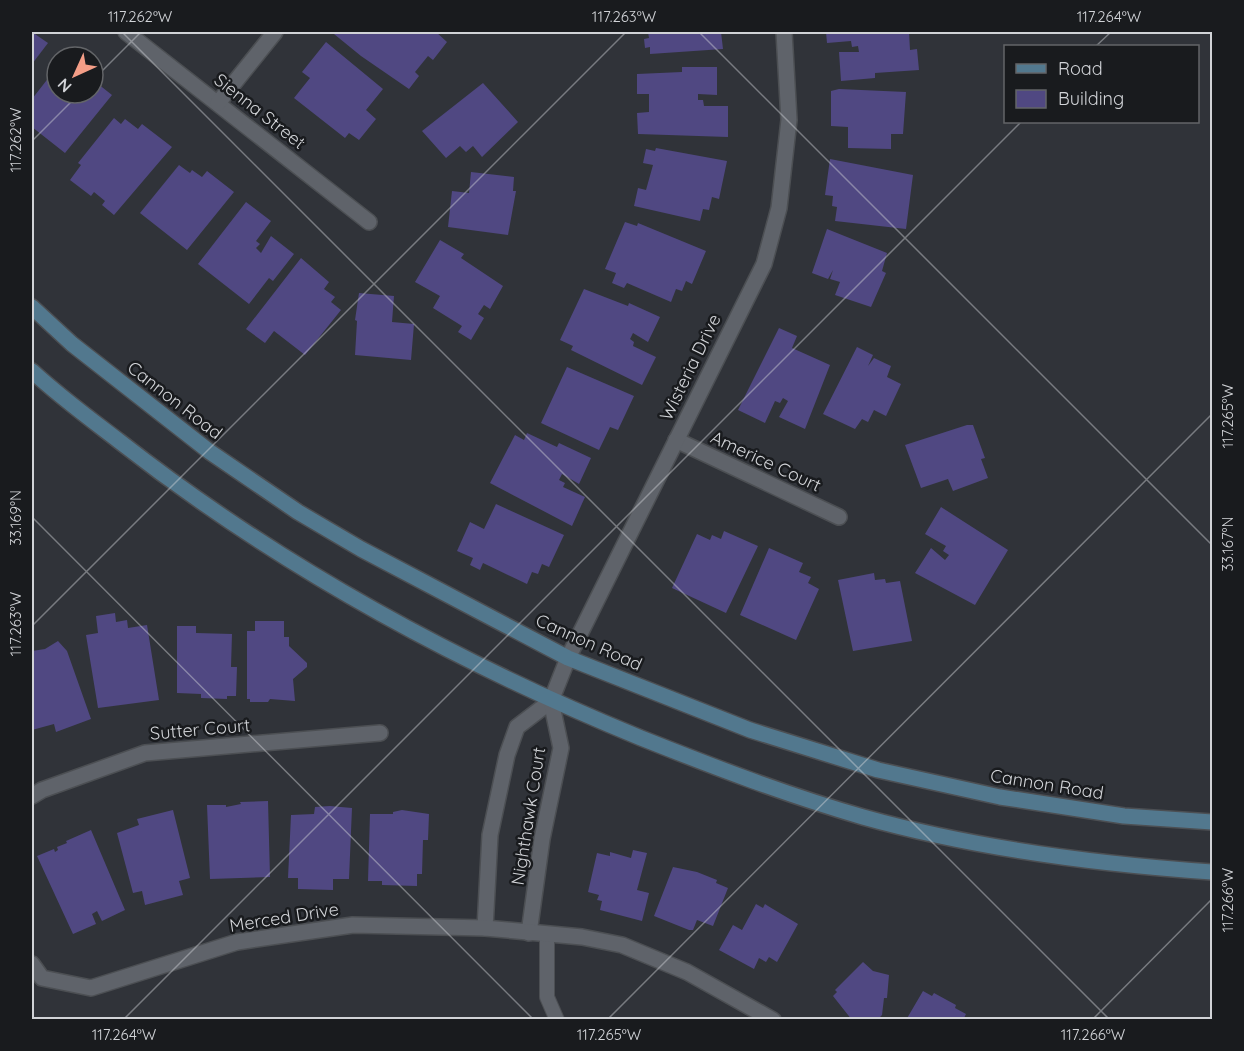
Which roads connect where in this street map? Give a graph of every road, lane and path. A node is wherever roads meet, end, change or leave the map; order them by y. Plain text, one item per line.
1 (126, 32) edge
2 (275, 32) edge
3 (784, 32) edge
4 (218, 103) junction
5 (369, 222) dead end
6 (32, 307) edge
7 (32, 371) edge
8 (676, 440) junction
9 (839, 517) dead end
10 (568, 658) junction
11 (551, 701) junction
12 (380, 733) dead end
13 (32, 796) edge
14 (1212, 822) edge
15 (1212, 872) edge
16 (485, 928) junction
17 (530, 933) junction
18 (547, 934) junction
19 (32, 964) edge
20 (557, 1020) edge
21 (773, 1020) edge

1 - 4 street, Sienna Street
2 - 4 street
3 - 8 street, Wisteria Drive
4 - 5 street, Sienna Street
6 - 10 main road, Cannon Road
7 - 11 main road
8 - 9 street, Americe Court
8 - 10 street, Wisteria Drive
10 - 11 street, Wisteria Drive
10 - 14 main road, Cannon Road
11 - 15 main road
11 - 16 street, Nighthawk Court
11 - 17 street, Nighthawk Court
12 - 13 street, Sutter Court
16 - 17 street, Merced Drive
16 - 19 street, Merced Drive
17 - 18 street, Merced Drive
18 - 20 lane
18 - 21 street, Merced Drive

